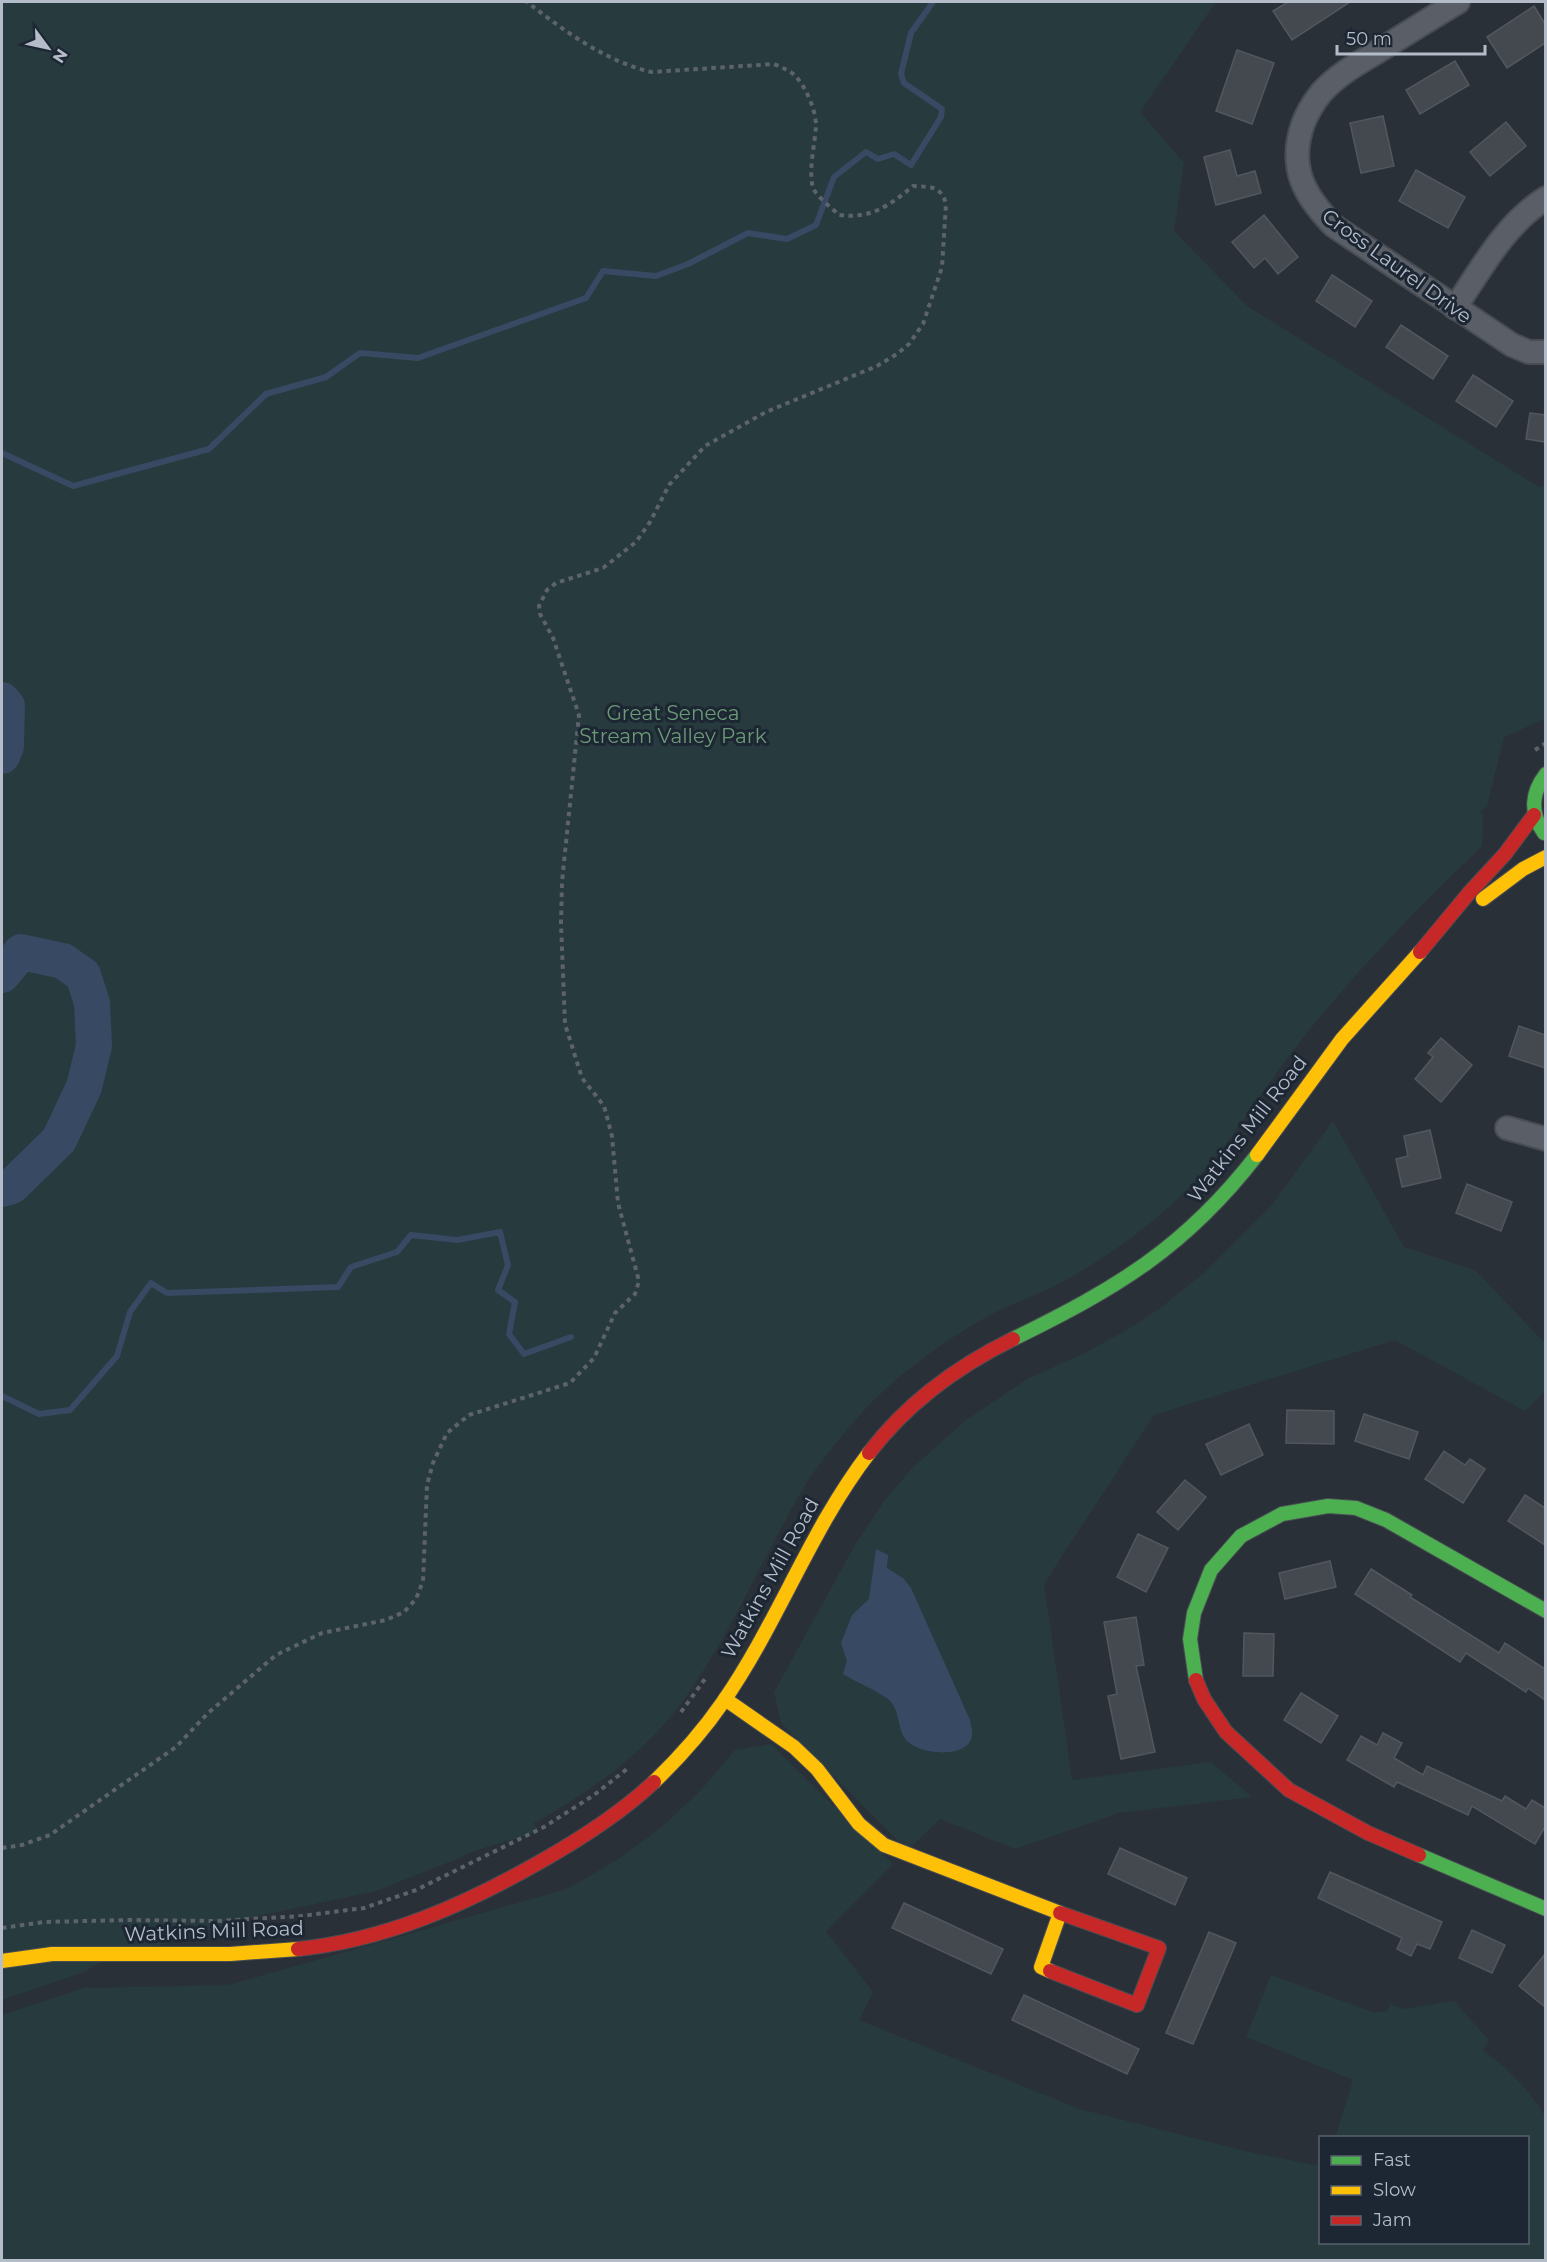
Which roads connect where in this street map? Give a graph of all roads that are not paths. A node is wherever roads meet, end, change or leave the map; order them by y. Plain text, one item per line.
1 (1458, 2) edge
2 (1545, 198) edge
3 (1455, 308) junction
4 (1545, 352) edge
5 (1545, 774) edge
6 (1534, 815) junction
7 (1545, 835) edge
8 (1545, 857) edge
9 (1435, 936) junction
10 (1507, 1128) dead end
11 (1545, 1138) edge
12 (1545, 1611) edge
13 (726, 1699) junction
14 (1545, 1909) edge
15 (1060, 1913) junction
16 (2, 1961) edge

1 - 3 street, Cross Laurel Drive
2 - 3 street
3 - 4 street, Cross Laurel Drive
5 - 6 street
6 - 7 street
6 - 9 street, Watkins Mill Road
8 - 9 street, Watkins Mill Road
9 - 13 street, Watkins Mill Road
10 - 11 street
12 - 14 street
13 - 15 street
13 - 16 street, Watkins Mill Road
15 - 15 street

